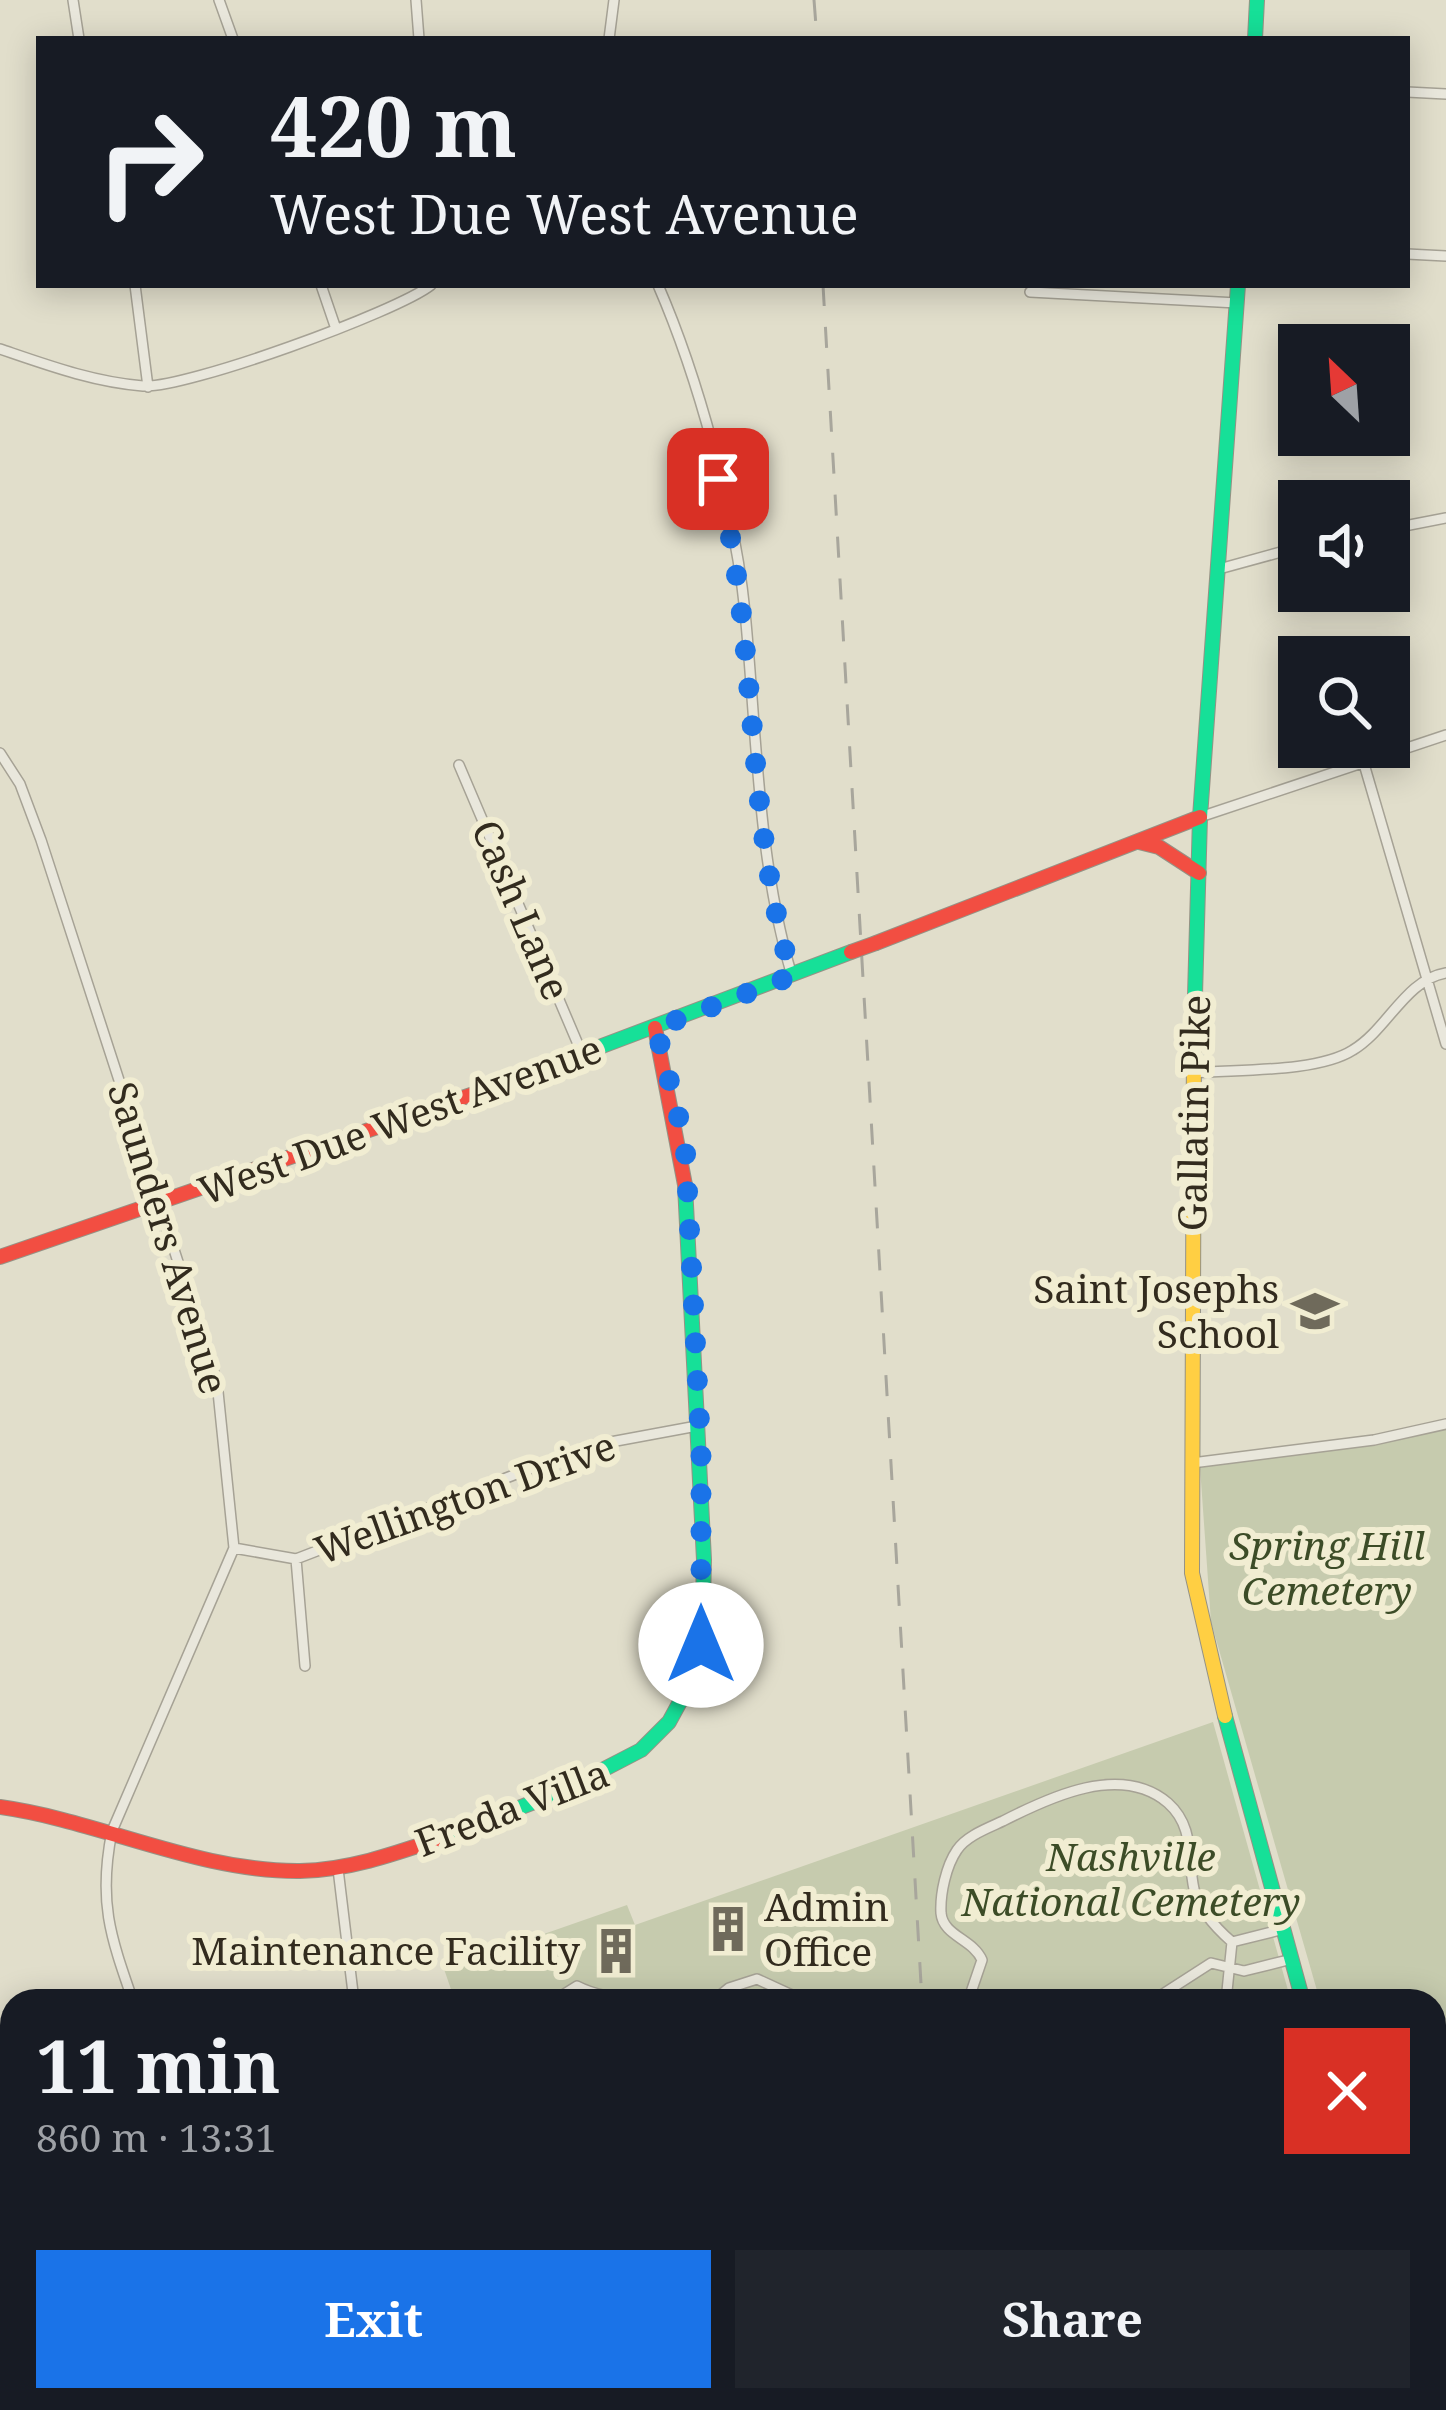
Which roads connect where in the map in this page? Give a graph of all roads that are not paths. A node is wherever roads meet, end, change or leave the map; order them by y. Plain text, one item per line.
1 (73, 0) edge
2 (219, 0) edge
3 (416, 0) edge
4 (614, 0) edge
5 (1257, 0) edge
6 (79, 36) edge
7 (232, 36) edge
8 (419, 36) edge
9 (609, 36) edge
10 (1255, 36) edge
11 (1410, 92) edge
12 (1446, 94) edge
13 (1410, 254) edge
14 (1446, 256) edge
15 (135, 288) edge
16 (322, 288) edge
17 (425, 288) edge
18 (659, 288) edge
19 (1238, 288) edge
20 (1030, 292) dead end
21 (1237, 303) junction
22 (335, 326) junction
23 (0, 349) edge
24 (148, 387) junction
25 (1446, 518) edge
26 (1410, 525) edge
27 (1278, 553) edge
28 (1219, 569) junction
29 (1446, 735) edge
30 (1410, 748) edge
31 (0, 752) edge
32 (459, 765) dead end
33 (1352, 768) edge
34 (1365, 768) edge
35 (1200, 817) junction
36 (1139, 842) junction
37 (1199, 873) junction
38 (1446, 974) edge
39 (792, 976) junction
40 (1426, 977) junction
41 (656, 1028) junction
42 (1446, 1044) edge
43 (583, 1056) junction
44 (1193, 1073) junction
45 (160, 1205) junction
46 (0, 1257) edge
47 (1446, 1424) edge
48 (697, 1426) junction
49 (1192, 1463) junction
50 (234, 1548) junction
51 (296, 1559) junction
52 (305, 1666) dead end
53 (0, 1807) edge
54 (112, 1831) junction
55 (338, 1869) junction
56 (1283, 1929) junction
57 (1232, 1942) junction
58 (1292, 1959) junction
59 (1229, 1966) junction
60 (129, 1989) edge
61 (353, 1989) edge
62 (728, 1989) edge
63 (779, 1989) edge
64 (972, 1989) edge
65 (1171, 1989) edge
66 (1227, 1989) edge
67 (1301, 1989) edge

1 - 6 street
2 - 7 street
3 - 8 street
4 - 9 street
5 - 10 main road
11 - 12 street
13 - 14 street
15 - 24 street
16 - 22 street
17 - 22 street
18 - 39 street
19 - 21 main road, Gallatin Pike
20 - 21 street
21 - 28 main road, Gallatin Pike
22 - 24 street
23 - 24 street
25 - 26 street
27 - 28 street
28 - 35 main road, Gallatin Pike
29 - 30 street
31 - 45 street, Saunders Avenue
32 - 43 street, Cash Lane
33 - 35 street
34 - 40 street
35 - 36 main road, West Due West Avenue
35 - 37 main road, Gallatin Pike
36 - 37 main road
36 - 39 main road, West Due West Avenue, bridge
37 - 44 main road, Gallatin Pike
38 - 40 street
39 - 41 main road, West Due West Avenue
40 - 42 street
40 - 44 street
41 - 43 main road, West Due West Avenue
41 - 48 main road, Freda Villa
43 - 45 main road, West Due West Avenue
44 - 49 main road, Gallatin Pike
45 - 46 main road, West Due West Avenue
45 - 50 street, Saunders Avenue
47 - 49 street
48 - 51 street, Wellington Drive
48 - 55 main road, Freda Villa
49 - 56 main road, Gallatin Pike
50 - 51 street, Wellington Drive
50 - 54 street, Saunders Avenue
51 - 52 street
53 - 54 main road, Freda Villa
54 - 55 main road, Freda Villa
54 - 60 street, Saunders Avenue
55 - 61 street
56 - 57 street
56 - 58 main road, Gallatin Pike
57 - 59 street
57 - 64 street
58 - 59 street
58 - 67 main road, Gallatin Pike
59 - 65 street
59 - 66 street
62 - 63 street

